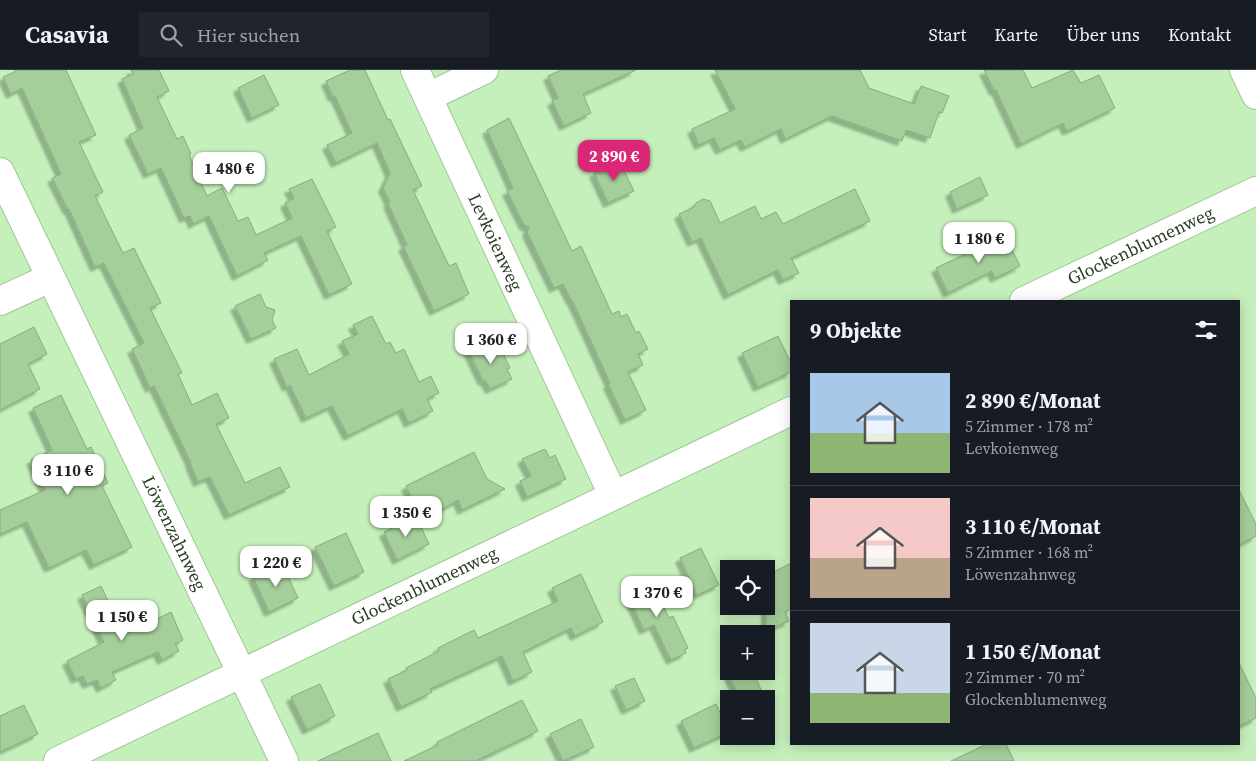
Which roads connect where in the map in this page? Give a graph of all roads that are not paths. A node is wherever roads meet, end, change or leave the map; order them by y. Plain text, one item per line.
1 (415, 70) edge
2 (484, 70) edge
3 (1244, 70) edge
4 (1256, 95) edge
5 (428, 97) junction
6 (0, 172) edge
7 (1256, 191) edge
8 (50, 278) junction
9 (1026, 300) edge
10 (0, 301) edge
11 (790, 411) edge
12 (614, 495) junction
13 (241, 674) junction
14 (58, 761) edge
15 (284, 761) edge

1 - 5 street, Levkoienweg
2 - 5 street
3 - 4 street
5 - 12 street, Levkoienweg
6 - 8 street, Löwenzahnweg
7 - 9 street, Glockenblumenweg
8 - 10 street
8 - 13 street, Löwenzahnweg
11 - 12 street, Glockenblumenweg
12 - 13 street, Glockenblumenweg
13 - 14 street, Glockenblumenweg
13 - 15 street, Löwenzahnweg

